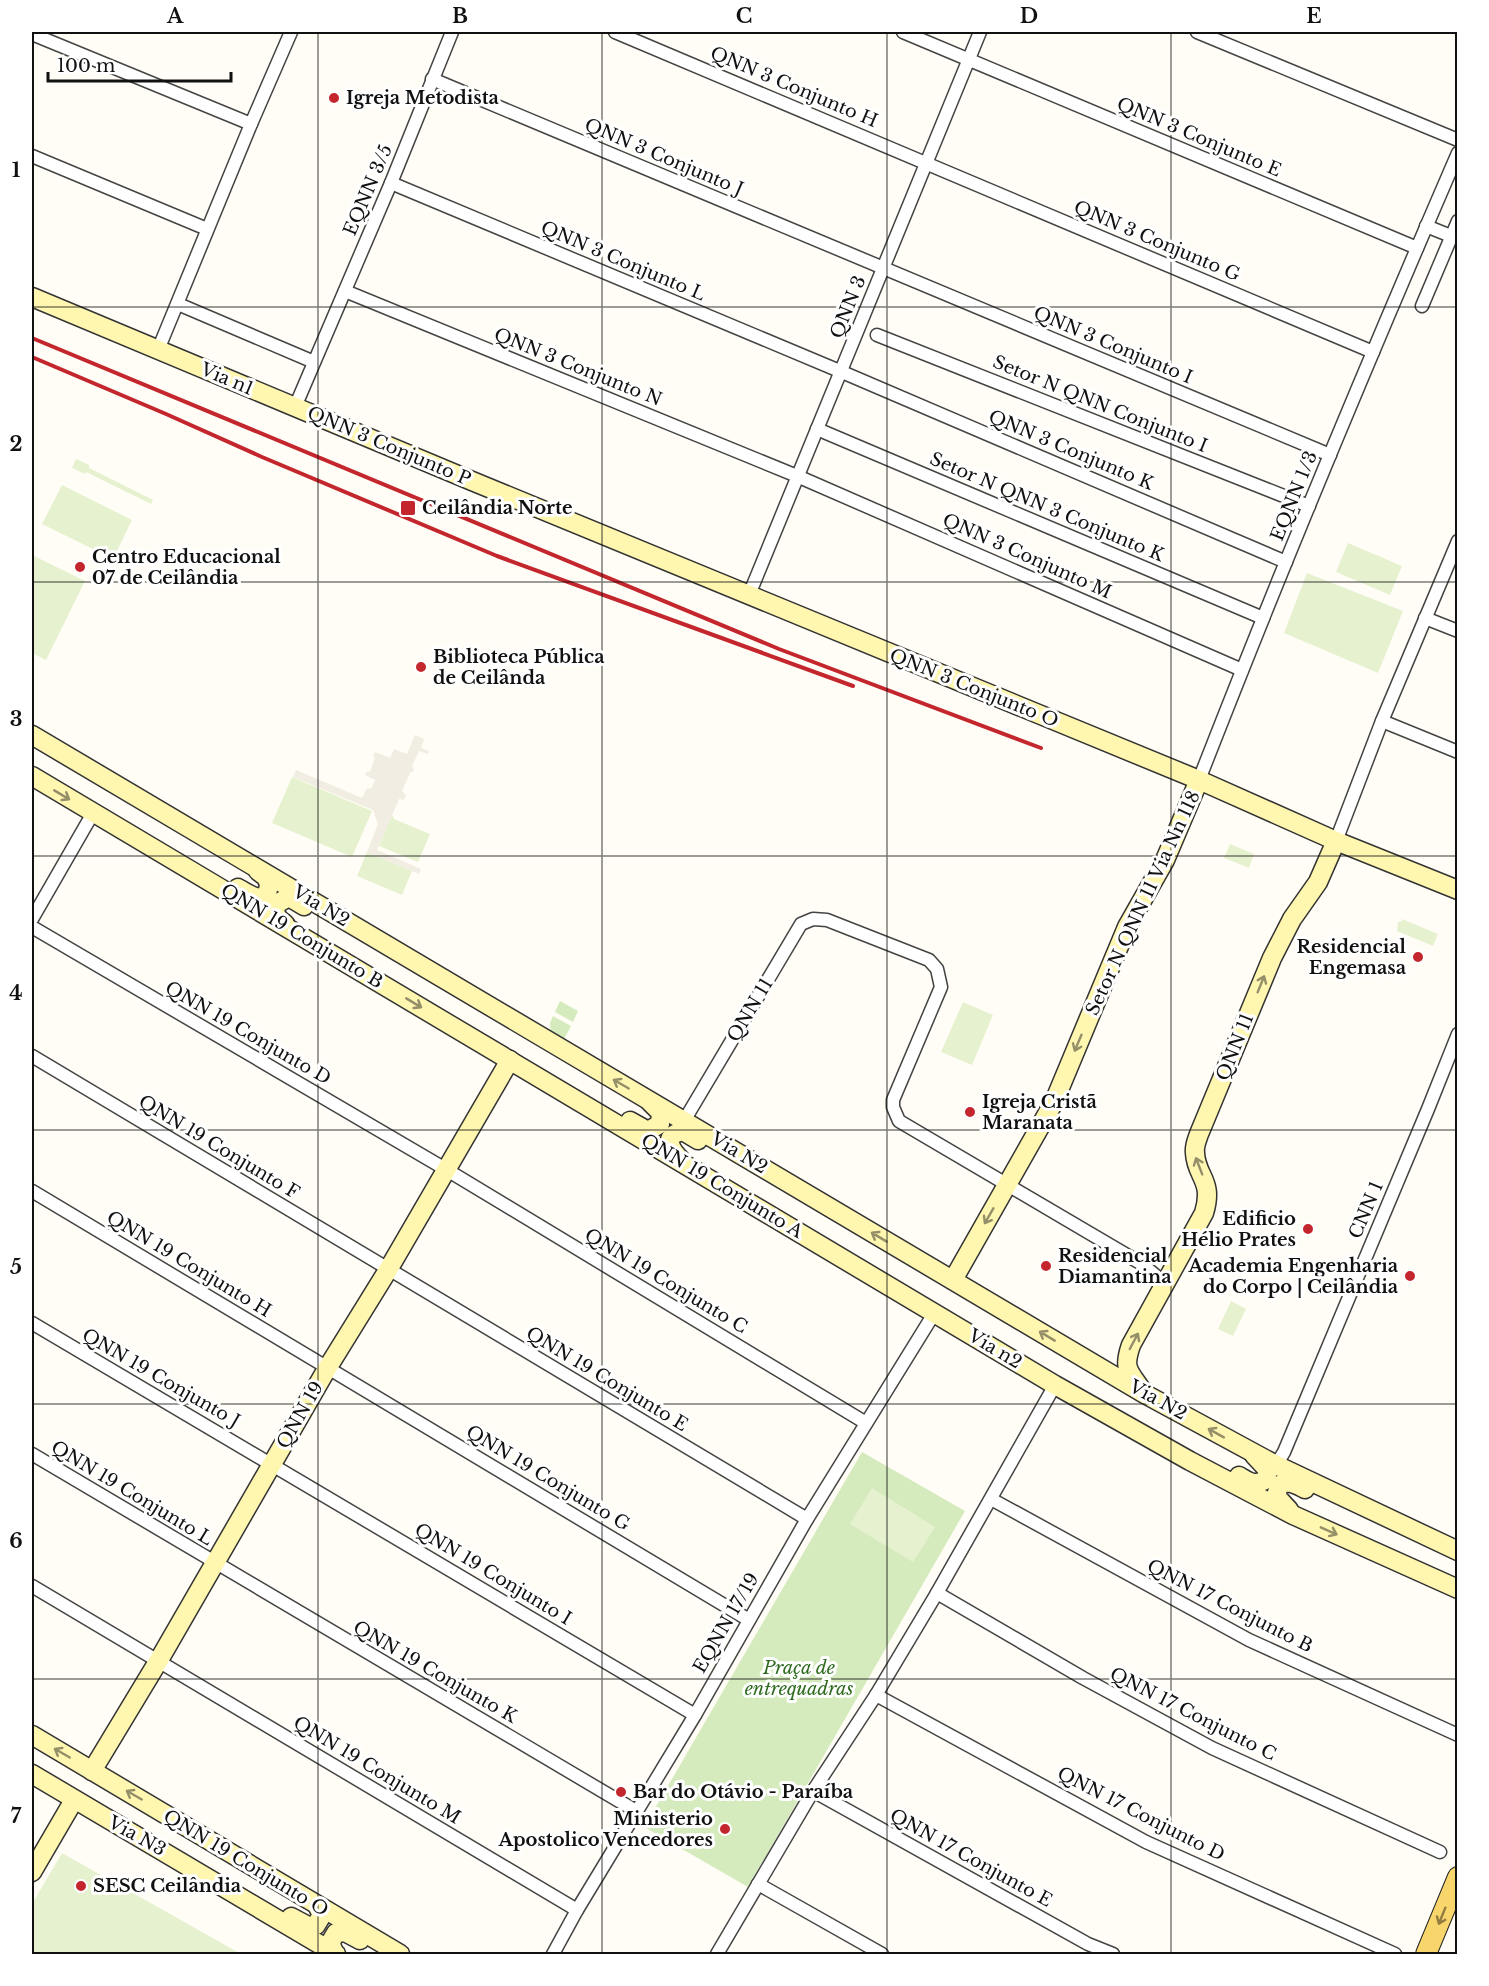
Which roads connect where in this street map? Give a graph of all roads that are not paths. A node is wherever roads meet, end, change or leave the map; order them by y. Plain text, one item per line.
1 (291, 32) edge
2 (452, 32) edge
3 (615, 32) edge
4 (903, 32) edge
5 (980, 32) edge
6 (1197, 32) edge
7 (32, 34) edge
8 (968, 60) junction
9 (432, 79) junction
10 (250, 124) junction
11 (1458, 140) edge
12 (1458, 153) edge
13 (32, 156) edge
14 (927, 162) junction
15 (391, 183) junction
16 (1458, 221) edge
17 (1426, 226) junction
18 (207, 229) junction
19 (1451, 236) junction
20 (1417, 248) junction
21 (882, 268) junction
22 (345, 291) junction
23 (32, 297) edge
24 (178, 304) junction
25 (1422, 306) dead end
26 (877, 335) dead end
27 (158, 350) junction
28 (1373, 352) junction
29 (314, 362) junction
30 (842, 372) junction
31 (295, 407) junction
32 (817, 429) junction
33 (1330, 454) junction
34 (797, 476) junction
35 (1309, 506) junction
36 (1458, 541) edge
37 (1286, 562) junction
38 (749, 595) junction
39 (1263, 618) junction
40 (1425, 618) junction
41 (1458, 631) edge
42 (1242, 670) junction
43 (1382, 721) junction
44 (32, 735) edge
45 (1458, 752) edge
46 (32, 776) edge
47 (1199, 780) junction
48 (93, 813) junction
49 (111, 824) junction
50 (1336, 841) junction
51 (245, 860) junction
52 (1458, 890) edge
53 (32, 919) edge
54 (32, 927) edge
55 (292, 930) junction
56 (422, 967) junction
57 (1458, 1034) edge
58 (32, 1056) edge
59 (513, 1062) junction
60 (647, 1098) junction
61 (681, 1126) junction
62 (684, 1163) junction
63 (447, 1170) junction
64 (1007, 1185) junction
65 (32, 1191) edge
66 (388, 1270) junction
67 (953, 1280) junction
68 (1162, 1288) junction
69 (935, 1312) junction
70 (32, 1323) edge
71 (328, 1368) junction
72 (1055, 1385) junction
73 (1143, 1393) junction
74 (1118, 1420) junction
75 (866, 1423) junction
76 (1251, 1452) junction
77 (32, 1454) edge
78 (272, 1464) junction
79 (1276, 1465) junction
80 (991, 1499) junction
81 (1293, 1515) junction
82 (807, 1519) junction
83 (1421, 1534) junction
84 (1458, 1551) edge
85 (215, 1564) junction
86 (32, 1586) edge
87 (1458, 1589) edge
88 (937, 1593) junction
89 (749, 1620) junction
90 (159, 1660) junction
91 (876, 1695) junction
92 (694, 1715) junction
93 (32, 1736) edge
94 (1458, 1736) edge
95 (92, 1771) junction
96 (32, 1774) edge
97 (813, 1791) junction
98 (74, 1800) junction
99 (636, 1811) junction
100 (102, 1816) junction
101 (1440, 1852) dead end
102 (32, 1872) edge
103 (1458, 1877) edge
104 (758, 1884) junction
105 (317, 1905) junction
106 (577, 1910) junction
107 (336, 1954) edge
108 (384, 1954) edge
109 (400, 1954) edge
110 (553, 1954) edge
111 (717, 1954) edge
112 (882, 1954) edge
113 (1113, 1954) edge
114 (1395, 1954) edge
115 (1426, 1954) edge

1 - 10 street
2 - 9 street, EQNN 3/5
3 - 14 street, QNN 3 Conjunto H
4 - 8 street, QNN 3 Conjunto E
5 - 8 street, QNN 3
6 - 11 street
7 - 10 street
8 - 14 street, QNN 3
8 - 20 street, QNN 3 Conjunto E
9 - 15 street, EQNN 3/5
9 - 21 street, QNN 3 Conjunto J
10 - 18 street
12 - 17 street, EQNN 1/3
13 - 18 street
14 - 21 street, QNN 3
14 - 28 street, QNN 3 Conjunto G
15 - 22 street, EQNN 3/5
15 - 30 street, QNN 3 Conjunto L
16 - 19 street
17 - 19 street
17 - 20 street, EQNN 1/3
18 - 24 street
19 - 25 street
20 - 28 street, EQNN 1/3
21 - 30 street, QNN 3
21 - 33 street, QNN 3 Conjunto I
22 - 29 street, EQNN 3/5
22 - 34 street, QNN 3 Conjunto N
23 - 27 main road, Via n1
24 - 27 street
24 - 29 street
26 - 35 street, Setor N QNN Conjunto I
27 - 31 main road, Via n1
28 - 33 street, EQNN 1/3
29 - 31 street, EQNN 3/5
30 - 32 street, QNN 3
30 - 37 street, QNN 3 Conjunto K
31 - 38 main road, QNN 3 Conjunto P
32 - 34 street, QNN 3
32 - 39 street, Setor N QNN 3 Conjunto K
33 - 35 street, EQNN 1/3
34 - 38 street, QNN 3
34 - 42 street, QNN 3 Conjunto M
35 - 37 street, EQNN 1/3
36 - 40 street
37 - 39 street, EQNN 1/3
38 - 47 main road, QNN 3 Conjunto O
39 - 42 street, EQNN 1/3
40 - 41 street
40 - 43 street
42 - 47 street, EQNN 1/3
43 - 45 street
43 - 50 street
44 - 51 main road, Via N2
46 -> 48 main road
47 - 50 main road
47 -> 64 main road, Setor N QNN 11 Via Nn 118
48 - 49 main road, QNN 19 Conjunto B
48 - 53 street
49 - 51 main road
49 - 55 main road, QNN 19 Conjunto B
50 - 52 main road
68 -> 50 main road, QNN 11
51 - 56 main road, Via N2
54 - 63 street, QNN 19 Conjunto D
55 - 56 main road
55 -> 59 main road, QNN 19 Conjunto B
60 -> 56 main road, Via N2
57 - 79 street, CNN 1
58 - 66 street, QNN 19 Conjunto F
59 - 60 main road
59 - 62 main road, QNN 19 Conjunto A
59 - 63 main road, QNN 19
60 - 61 main road, Via N2
61 - 62 main road
61 - 64 street, QNN 11
67 -> 61 main road, Via N2
62 - 69 main road, QNN 19 Conjunto A
63 - 66 main road, QNN 19
63 - 75 street, QNN 19 Conjunto C
64 -> 67 main road, Setor N QNN 11 Via Nn 118
64 - 68 street
65 - 71 street, QNN 19 Conjunto H
66 - 71 main road, QNN 19
66 - 82 street, QNN 19 Conjunto E
73 -> 67 main road, Via N2
73 -> 68 main road, QNN 11
69 - 72 main road, Via n2
69 - 75 street, EQNN 17/19
70 - 78 street, QNN 19 Conjunto J
71 - 78 main road, QNN 19
71 - 89 street, QNN 19 Conjunto G
72 - 74 main road, Via N2
72 - 80 street
76 -> 73 main road, Via N2
74 - 76 main road
74 - 81 main road, Via N2
75 - 82 street, EQNN 17/19
76 - 79 main road, Via N2
77 - 85 street, QNN 19 Conjunto L
78 - 85 main road, QNN 19
78 - 92 street, QNN 19 Conjunto I
79 - 83 main road, Via N2
80 - 88 street
80 - 94 street, QNN 17 Conjunto B
81 - 83 main road
81 -> 87 main road, Via N2
82 - 89 street, EQNN 17/19
83 - 84 main road, Via N2
85 - 90 main road, QNN 19
85 - 99 street, QNN 19 Conjunto K
86 - 90 street, QNN 19 Conjunto M
88 - 91 street
88 - 101 street, QNN 17 Conjunto C
89 - 92 street, EQNN 17/19
90 - 95 main road, QNN 19
90 - 106 street, QNN 19 Conjunto M
91 - 97 street
91 - 114 street, QNN 17 Conjunto D
92 - 99 street, EQNN 17/19
95 -> 93 main road, QNN 19 Conjunto O
105 -> 95 main road, QNN 19 Conjunto O
96 - 98 main road, Via N3
97 - 104 street
97 - 113 street, QNN 17 Conjunto E
98 - 100 main road, Via N3
98 - 102 main road
99 - 106 street, EQNN 17/19
100 - 105 main road
100 - 107 main road, Via N3
103 -> 115 main road
104 - 111 street
104 - 112 street
105 - 109 main road, QNN 19 Conjunto O
106 - 110 street, EQNN 17/19
107 - 108 main road

